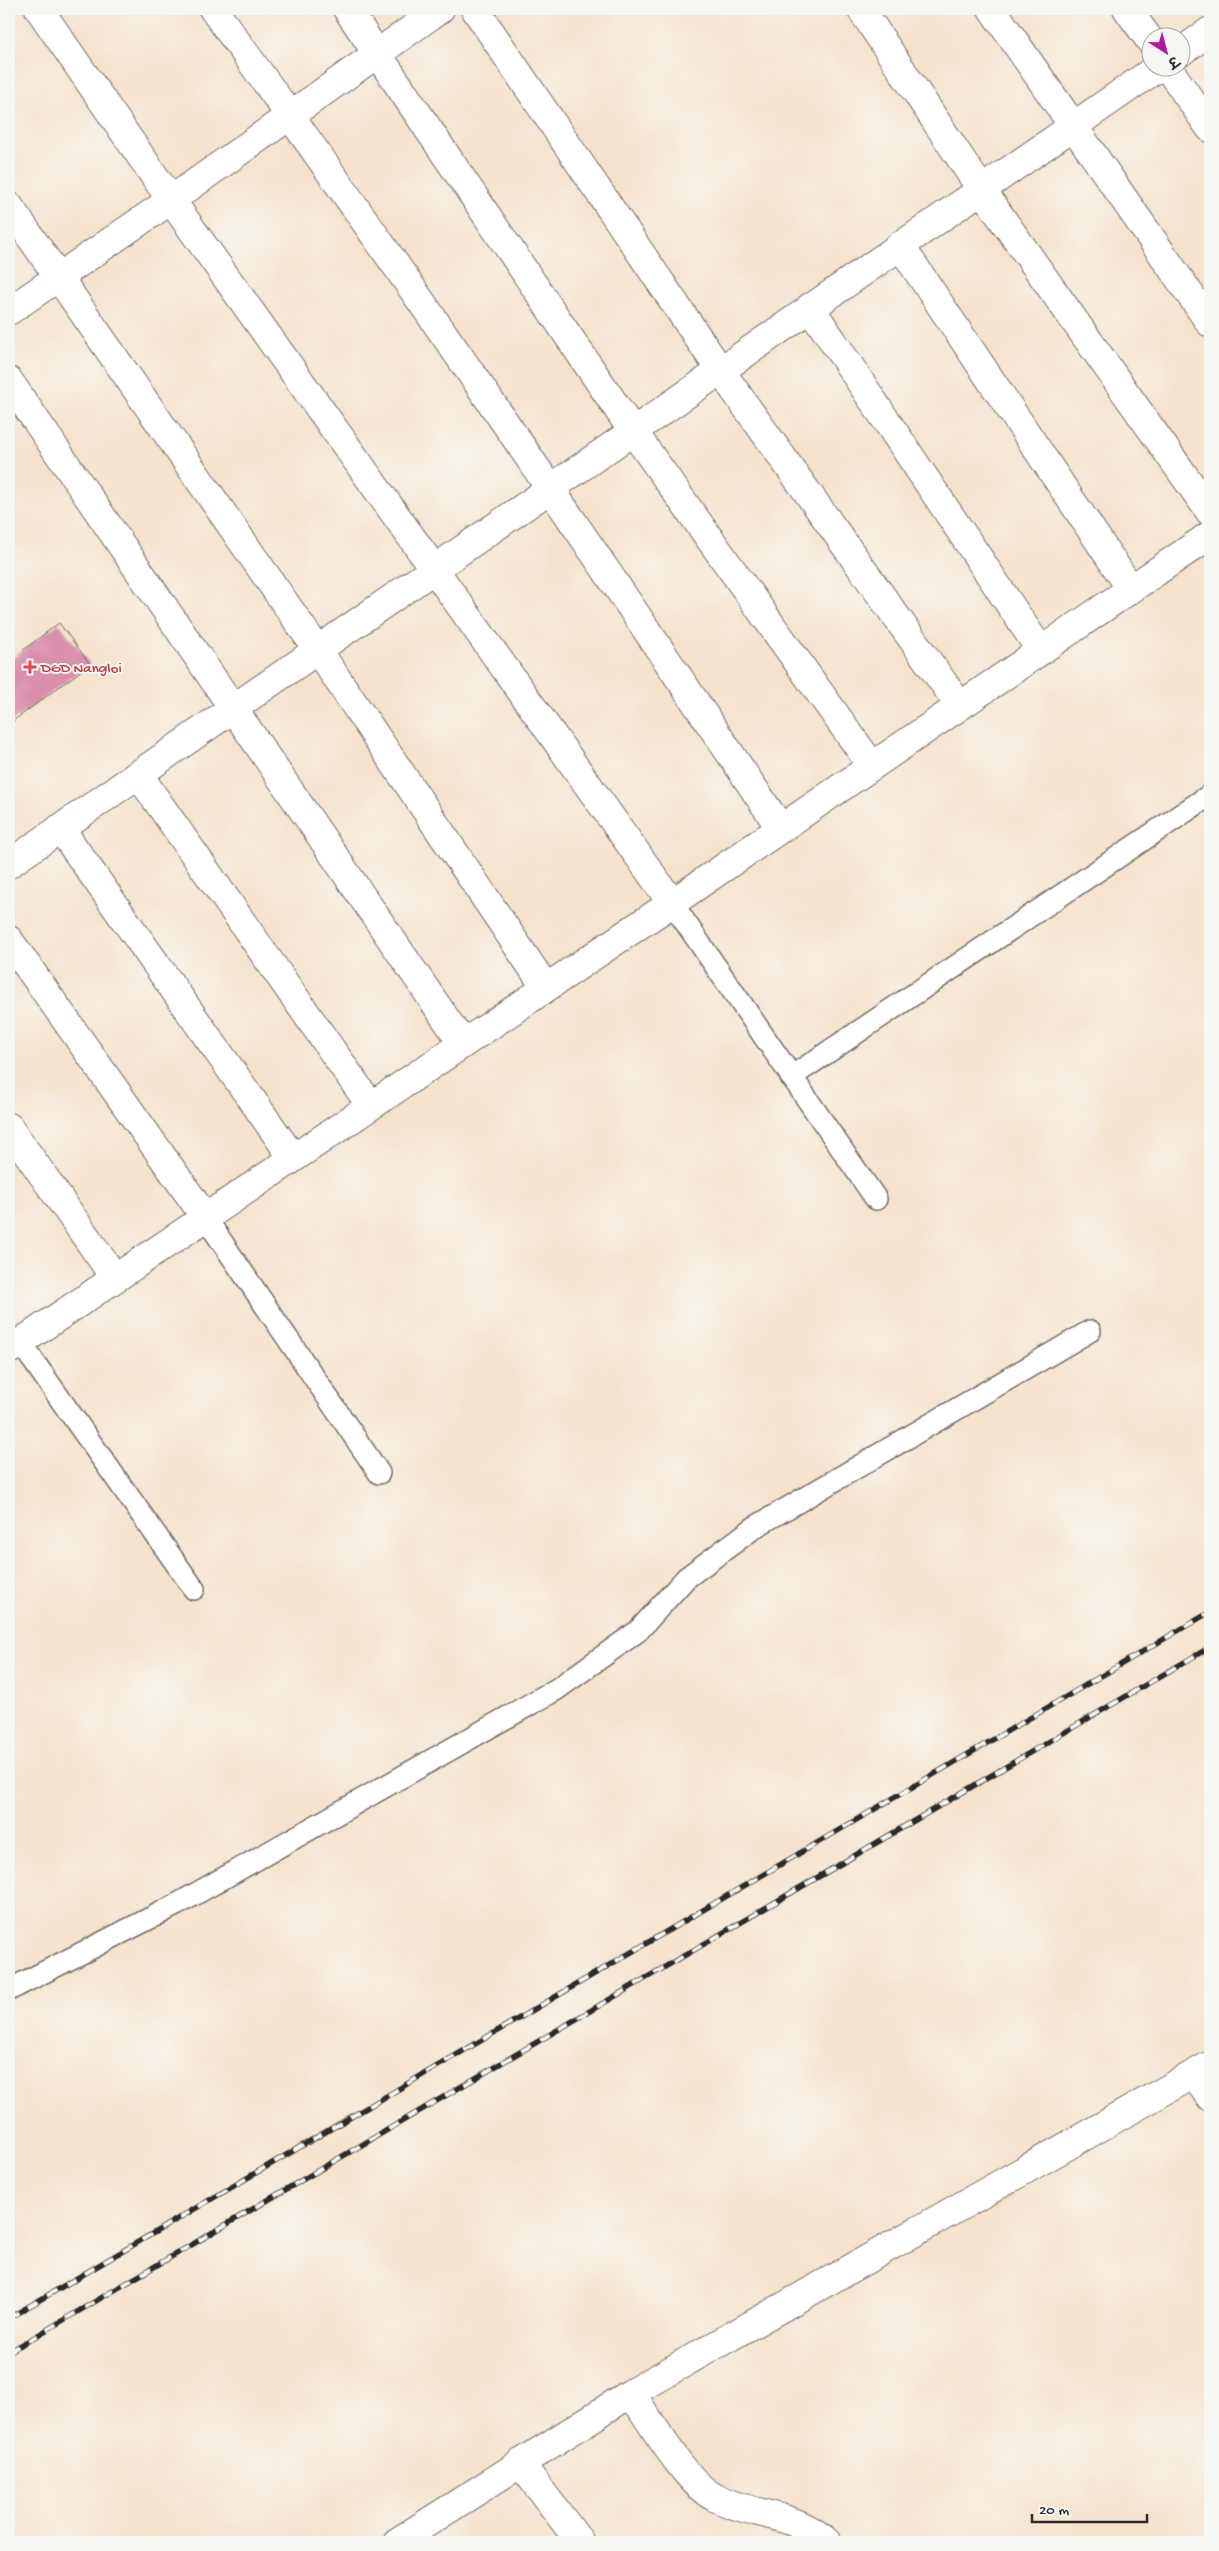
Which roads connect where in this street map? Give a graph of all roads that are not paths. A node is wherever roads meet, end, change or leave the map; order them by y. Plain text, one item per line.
1 (39, 9) edge
2 (214, 9) edge
3 (347, 9) edge
4 (440, 9) edge
5 (475, 9) edge
6 (861, 9) edge
7 (992, 9) edge
8 (1128, 9) edge
9 (1142, 29) edge
10 (1210, 31) edge
11 (1192, 44) edge
12 (377, 53) junction
13 (1142, 78) edge
14 (1175, 78) edge
15 (290, 115) junction
16 (1072, 126) junction
17 (1210, 128) edge
18 (980, 189) junction
19 (171, 200) junction
20 (9, 206) edge
21 (900, 245) junction
22 (57, 277) junction
23 (810, 307) junction
24 (9, 310) edge
25 (1210, 323) edge
26 (720, 370) junction
27 (9, 381) edge
28 (632, 430) junction
29 (550, 487) junction
30 (1210, 512) edge
31 (1210, 534) edge
32 (434, 569) junction
33 (1131, 589) junction
34 (317, 649) junction
35 (1041, 651) junction
36 (960, 706) junction
37 (232, 708) junction
38 (872, 766) junction
39 (138, 774) junction
40 (1210, 795) edge
41 (60, 828) junction
42 (781, 829) junction
43 (9, 864) edge
44 (672, 903) junction
45 (9, 940) edge
46 (546, 988) junction
47 (463, 1044) junction
48 (791, 1077) junction
49 (371, 1106) junction
50 (9, 1127) edge
51 (293, 1158) junction
52 (876, 1199) dead end
53 (205, 1217) junction
54 (115, 1278) junction
55 (1090, 1332) dead end
56 (12, 1340) edge
57 (379, 1473) dead end
58 (194, 1590) dead end
59 (9, 1990) edge
60 (1202, 2070) edge
61 (1210, 2097) edge
62 (631, 2393) junction
63 (520, 2463) junction
64 (397, 2542) edge
65 (580, 2542) edge
66 (827, 2542) edge

1 - 19 street
2 - 15 street
3 - 12 street
4 - 12 street
5 - 26 street
6 - 18 street
7 - 16 street
8 - 9 street
10 - 11 street
12 - 15 street
12 - 28 street
13 - 16 street
14 - 17 street
15 - 19 street
15 - 29 street
16 - 18 street
16 - 25 street
18 - 21 street
18 - 30 street
19 - 22 street
19 - 32 street
20 - 22 street
21 - 23 street
21 - 33 street
22 - 24 street
22 - 34 street
23 - 26 street
23 - 35 street
26 - 28 street
26 - 36 street
27 - 37 street
28 - 29 street
28 - 38 street
29 - 32 street
29 - 42 street
31 - 33 street
32 - 34 street
32 - 44 street
33 - 35 street
34 - 37 street
34 - 46 street
35 - 36 street
36 - 38 street
37 - 39 street
37 - 47 street
38 - 42 street
39 - 41 street
39 - 49 street
40 - 48 lane
41 - 43 street
41 - 51 street
42 - 44 street
44 - 46 street
44 - 48 lane
45 - 53 street
46 - 47 street
47 - 49 street
48 - 52 lane
49 - 51 street
50 - 54 street
51 - 53 street
53 - 54 street
53 - 57 lane
54 - 56 street
55 - 59 lane
56 - 58 lane
60 - 61 street
60 - 62 street
62 - 63 street
62 - 66 street
63 - 64 street
63 - 65 street

